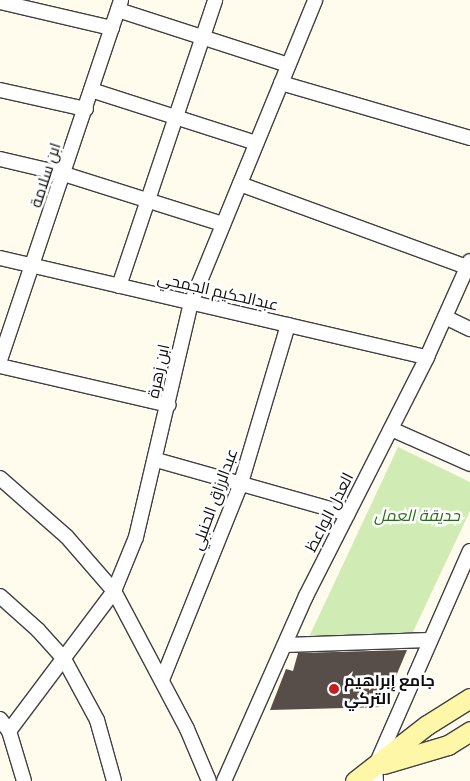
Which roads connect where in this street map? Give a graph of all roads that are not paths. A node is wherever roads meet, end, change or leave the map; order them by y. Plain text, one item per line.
1 (215, 0) edge
2 (315, 0) edge
3 (0, 2) edge
4 (119, 5) edge
5 (112, 28) junction
6 (202, 37) junction
7 (288, 65) junction
8 (281, 83) junction
9 (0, 90) edge
10 (91, 90) junction
11 (86, 108) junction
12 (174, 117) junction
13 (470, 138) edge
14 (256, 143) junction
15 (0, 159) edge
16 (64, 174) junction
17 (240, 184) junction
18 (150, 201) junction
19 (223, 224) junction
20 (0, 258) edge
21 (469, 264) edge
22 (34, 266) junction
23 (119, 286) junction
24 (191, 302) junction
25 (445, 317) junction
26 (288, 325) junction
27 (470, 329) edge
28 (427, 357) junction
29 (0, 360) edge
30 (0, 366) edge
31 (169, 405) junction
32 (391, 429) junction
33 (156, 460) junction
34 (470, 464) edge
35 (0, 478) edge
36 (240, 486) junction
37 (348, 514) junction
38 (470, 550) edge
39 (114, 591) junction
40 (0, 596) edge
41 (429, 640) junction
42 (285, 645) junction
43 (64, 659) junction
44 (162, 680) junction
45 (470, 698) edge
46 (0, 719) edge
47 (9, 731) junction
48 (470, 731) edge
49 (376, 774) edge
50 (24, 781) edge
51 (114, 781) edge
52 (209, 781) edge
53 (224, 781) edge
54 (355, 781) edge

1 - 6 street
2 - 7 street, ابن زهرة
3 - 5 street
4 - 5 street, ابن سلامة
4 - 6 street
5 - 10 street, ابن سلامة
6 - 7 street
6 - 12 street
7 - 8 street, ابن زهرة
8 - 13 street
8 - 14 street, ابن زهرة
9 - 11 street
10 - 11 street, ابن سلامة
10 - 12 street
11 - 16 street, ابن سلامة
12 - 14 street
12 - 18 street
14 - 17 street, ابن زهرة
15 - 16 street
16 - 18 street
16 - 22 street, ابن سلامة
17 - 19 street, ابن زهرة
17 - 21 street
18 - 19 street
18 - 23 street
19 - 24 street, ابن زهرة
20 - 22 street, عبدالحكيم الجمحي
21 - 25 street, العدل الواعظ
22 - 23 street, عبدالحكيم الجمحي
22 - 29 street, ابن سلامة
23 - 24 street, عبدالحكيم الجمحي
24 - 26 street, عبدالحكيم الجمحي
24 - 31 street, ابن زهرة
25 - 27 street
25 - 28 street, العدل الواعظ
26 - 28 street, عبدالحكيم الجمحي
26 - 36 street, عبدالرزاق الحنبلي
28 - 32 street, العدل الواعظ
30 - 31 street
31 - 33 street, ابن زهرة
32 - 34 street
32 - 37 street, العدل الواعظ
33 - 36 street
33 - 39 street, ابن زهرة
35 - 39 street
36 - 37 street
36 - 44 street, عبدالرزاق الحنبلي
37 - 42 street, العدل الواعظ
38 - 41 street
39 - 43 street, ابن زهرة
39 - 44 street
40 - 43 street
41 - 42 street
41 - 49 street
42 - 53 street, العدل الواعظ
43 - 47 street, ابن زهرة
43 - 51 street
44 - 52 street
45 - 49 street
46 - 47 street
47 - 50 street
48 - 49 street
49 - 54 street

